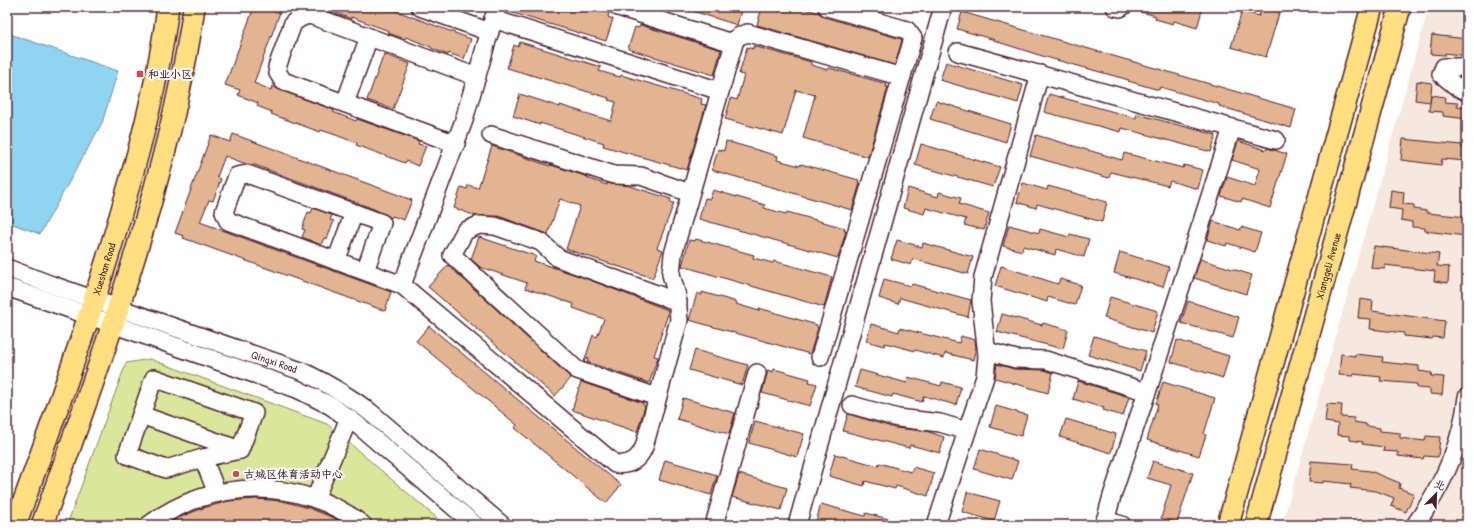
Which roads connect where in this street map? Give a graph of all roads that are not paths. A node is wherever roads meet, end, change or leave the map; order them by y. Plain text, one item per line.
1 (168, 7) edge
2 (194, 7) edge
3 (420, 7) edge
4 (618, 7) edge
5 (827, 7) edge
6 (943, 7) edge
7 (1115, 7) edge
8 (1122, 7) edge
9 (1372, 7) edge
10 (1400, 7) edge
11 (493, 20) edge
12 (369, 37) junction
13 (735, 40) junction
14 (958, 52) dead end
15 (1467, 67) edge
16 (1040, 74) junction
17 (477, 77) junction
18 (902, 77) junction
19 (720, 91) junction
20 (1467, 92) edge
21 (345, 103) junction
22 (1232, 128) junction
23 (491, 135) dead end
24 (1276, 140) dead end
25 (456, 144) junction
26 (690, 193) junction
27 (354, 213) junction
28 (336, 261) junction
29 (7, 268) edge
30 (365, 271) junction
31 (402, 284) junction
32 (7, 287) edge
33 (678, 302) junction
34 (92, 308) junction
35 (116, 317) junction
36 (987, 351) junction
37 (820, 357) dead end
38 (757, 373) dead end
39 (1147, 392) junction
40 (657, 397) junction
41 (1467, 397) edge
42 (852, 405) dead end
43 (141, 414) junction
44 (349, 418) junction
45 (967, 431) junction
46 (240, 450) junction
47 (203, 458) junction
48 (217, 493) junction
49 (315, 499) junction
50 (1104, 522) edge
51 (15, 525) edge
52 (42, 525) edge
53 (149, 525) edge
54 (363, 525) edge
55 (475, 525) edge
56 (502, 525) edge
57 (714, 525) edge
58 (797, 525) edge
59 (936, 525) edge
60 (1122, 525) edge
61 (1228, 525) edge
62 (1256, 525) edge
63 (1416, 525) edge

1 - 34 main road, Xueshan Road
2 - 35 main road
3 - 11 street
4 - 13 street
5 - 18 street
6 - 58 street
7 - 8 street
9 - 61 main road
10 - 62 main road, Xianggeli Avenue
11 - 17 street
11 - 19 street
12 - 17 street
12 - 21 street
12 - 21 street
13 - 18 street
13 - 19 street
14 - 16 street
15 - 20 street
16 - 22 street
16 - 36 street
17 - 25 street
18 - 37 street
19 - 26 street
21 - 25 street
22 - 24 street
22 - 39 street
23 - 26 street
25 - 31 street
26 - 33 street
27 - 28 street
27 - 28 street
27 - 30 street
28 - 30 street
29 - 34 street, Qingxi Road
30 - 31 street
31 - 40 street
32 - 34 street, Qingxi Road
33 - 40 street
33 - 40 street
34 - 35 street, Qingxi Road
34 - 51 main road, Xueshan Road
35 - 44 street, Qingxi Road
35 - 52 main road
35 - 56 street, Qingxi Road
36 - 39 street
36 - 45 street
38 - 57 street
39 - 50 street
41 - 63 street
42 - 45 street
43 - 46 street
43 - 46 street
43 - 47 street
44 - 49 street
44 - 55 street, Qingxi Road
45 - 59 street
46 - 47 street
47 - 48 street
48 - 49 street
48 - 53 street
49 - 54 street
50 - 60 street

